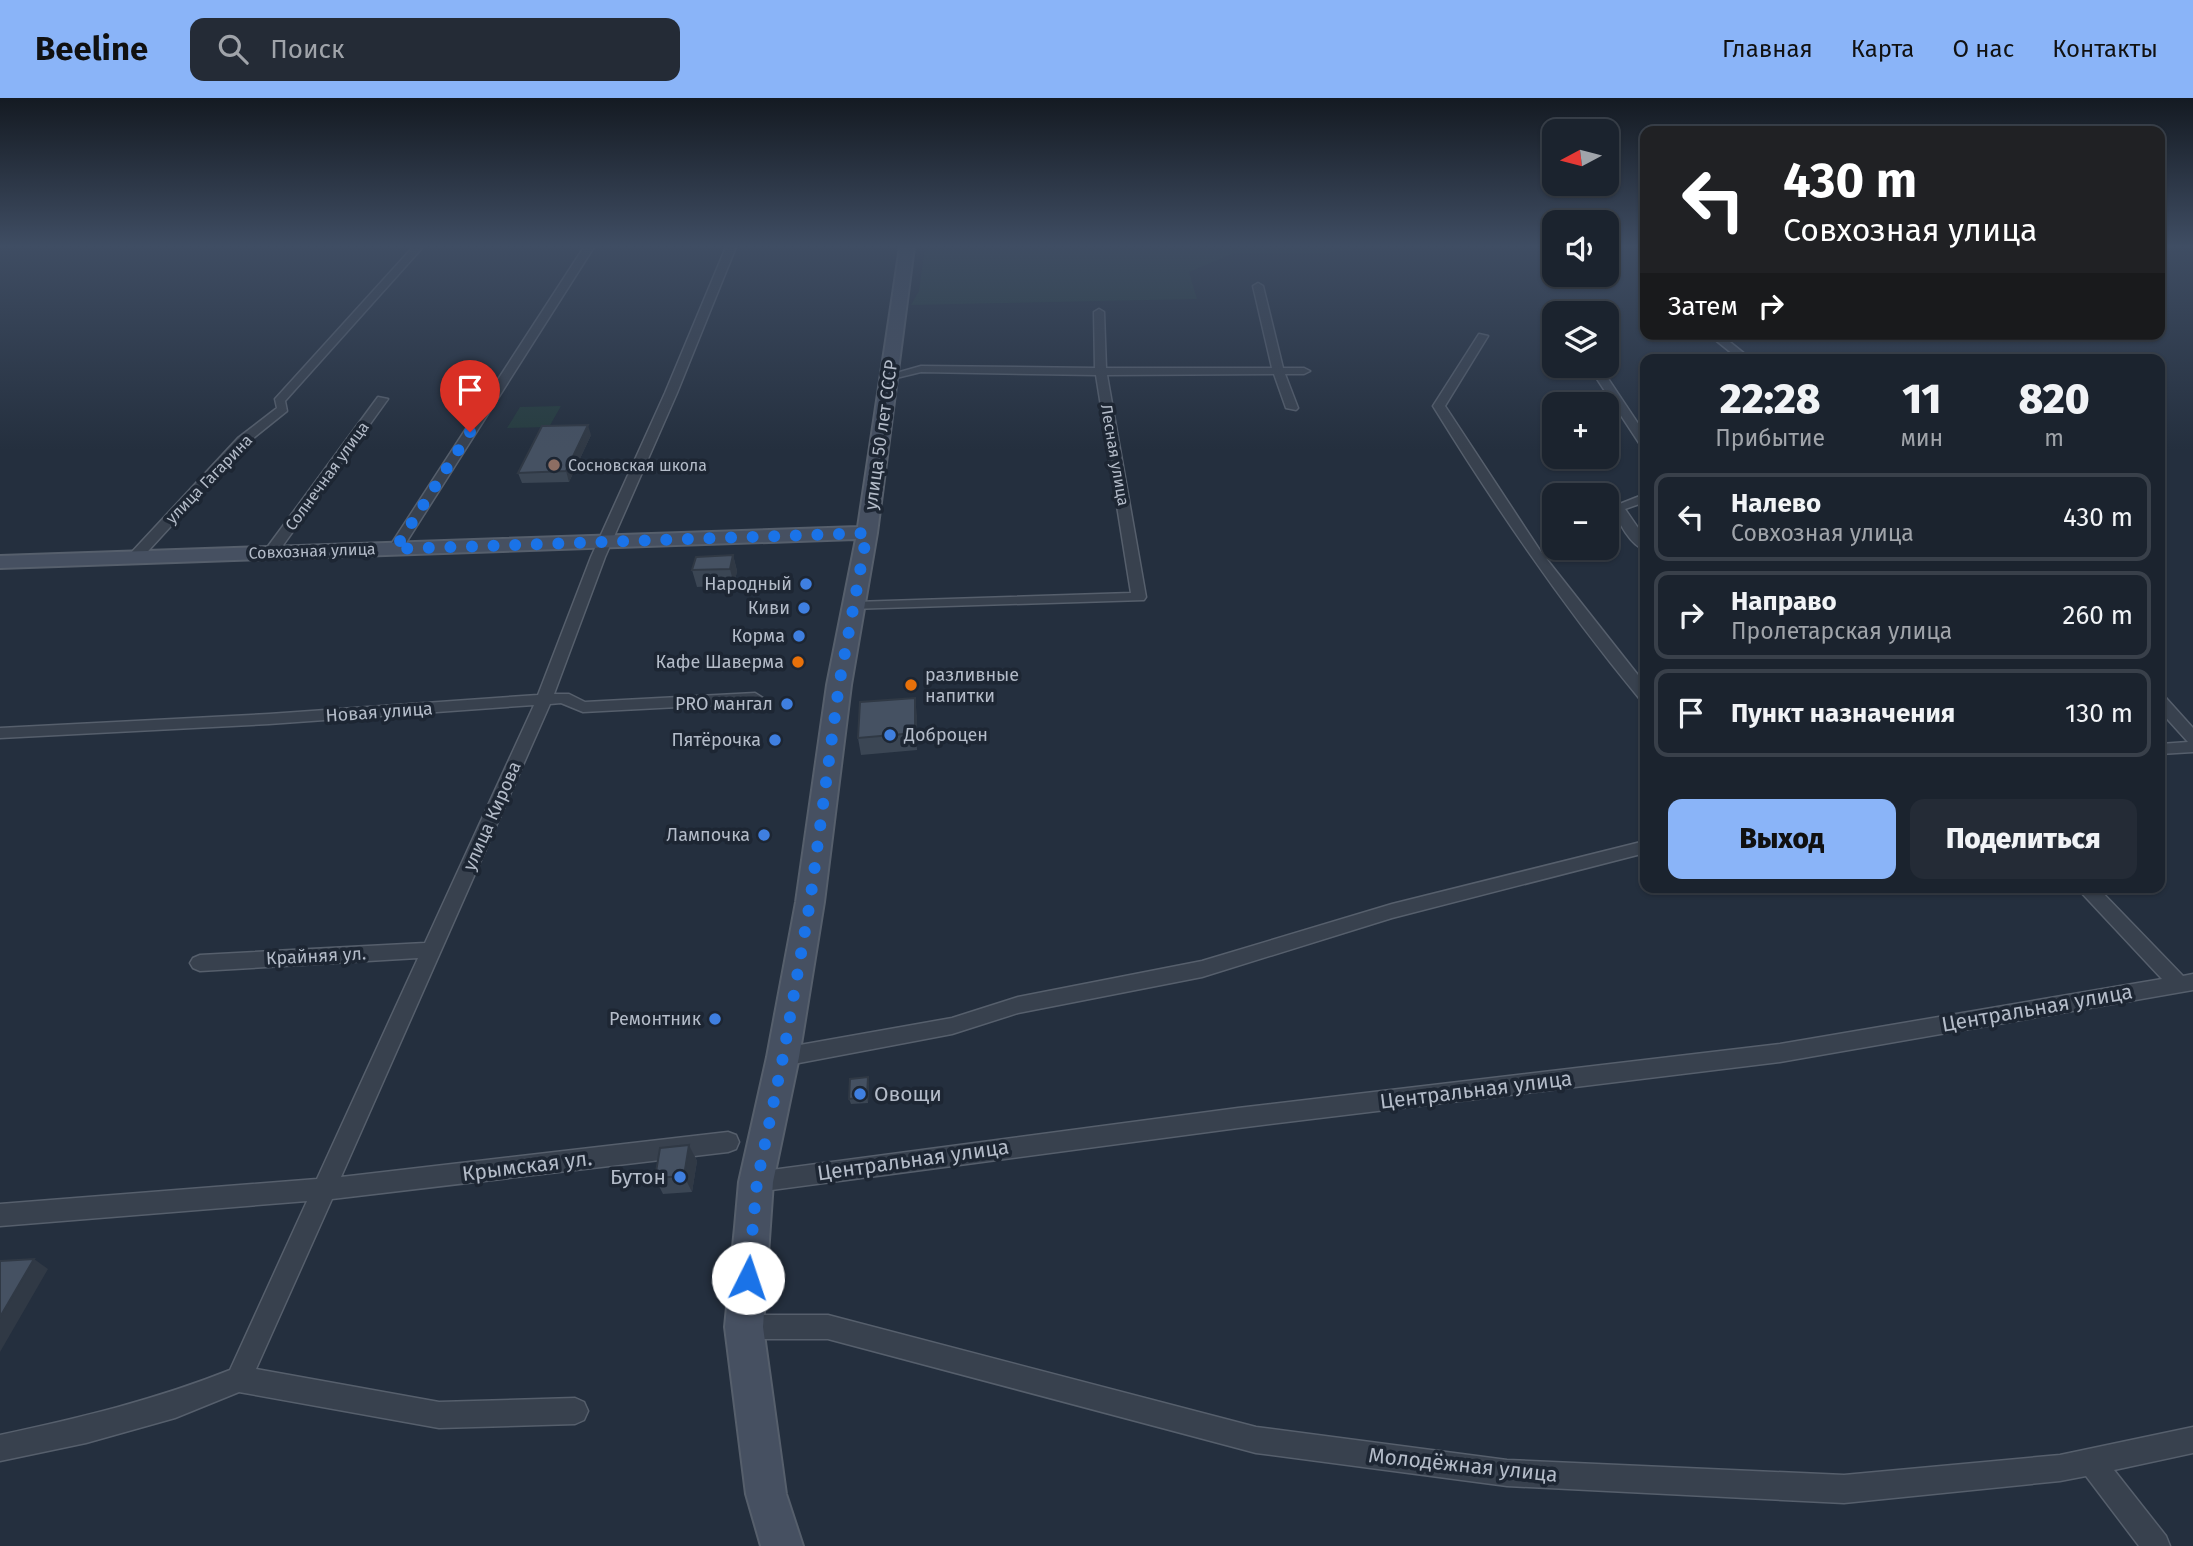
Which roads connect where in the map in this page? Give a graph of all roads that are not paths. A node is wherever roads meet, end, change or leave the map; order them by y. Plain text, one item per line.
1 (357, 315) edge
2 (546, 315) edge
3 (703, 315) edge
4 (897, 315) edge
5 (1099, 315) edge
6 (1265, 315) edge
7 (1483, 336) dead end
8 (1721, 340) edge
9 (1739, 354) edge
10 (1278, 371) junction
11 (1304, 371) dead end
12 (1101, 372) junction
13 (888, 377) junction
14 (1603, 380) dead end
15 (383, 399) dead end
16 (1292, 408) dead end
17 (1640, 436) edge
18 (1640, 500) edge
19 (867, 533) junction
20 (1640, 540) edge
21 (604, 542) junction
22 (395, 549) junction
23 (271, 552) junction
24 (134, 558) junction
25 (0, 562) edge
26 (855, 606) junction
27 (1640, 688) edge
28 (755, 698) dead end
29 (544, 700) junction
30 (2165, 707) edge
31 (0, 733) edge
32 (2193, 738) edge
33 (2193, 747) edge
34 (2165, 748) edge
35 (1640, 848) edge
36 (2091, 893) edge
37 (432, 950) junction
38 (200, 963) dead end
39 (2186, 983) edge
40 (783, 1057) junction
41 (728, 1142) dead end
42 (757, 1182) junction
43 (326, 1189) junction
44 (0, 1215) edge
45 (744, 1328) junction
46 (239, 1379) junction
47 (575, 1411) dead end
48 (2193, 1440) edge
49 (0, 1448) edge
50 (2090, 1461) junction
51 (782, 1546) edge
52 (2156, 1546) edge

1 - 24 street, улица Гагарина
2 - 22 street
3 - 21 street, улица Кирова
4 - 13 main road, улица 50 лет СССР
5 - 12 street, Лесная улица
6 - 10 street
7 - 27 street
8 - 9 street
10 - 11 street
10 - 12 street
10 - 16 street
12 - 13 street
12 - 26 street, Лесная улица
13 - 19 main road, улица 50 лет СССР
14 - 17 street
15 - 23 street, Солнечная улица
18 - 20 street
19 - 21 main road, Совхозная улица
19 - 26 main road, улица 50 лет СССР
21 - 22 main road, Совхозная улица
21 - 29 street, улица Кирова
22 - 23 main road, Совхозная улица
23 - 24 main road, Совхозная улица
24 - 25 main road
26 - 40 main road, улица 50 лет СССР
28 - 29 street, Новая улица
29 - 31 street, Новая улица
29 - 37 street, улица Кирова
30 - 32 street
33 - 34 street
35 - 40 street
36 - 39 street
37 - 38 street, Крайняя ул.
37 - 43 street, улица Кирова
39 - 42 street, Центральная улица
40 - 42 main road, улица 50 лет СССР
41 - 43 street, Крымская ул.
42 - 45 main road, улица 50 лет СССР
43 - 44 street, Крымская ул.
43 - 46 street, улица Кирова
45 - 50 street, Молодёжная улица
45 - 51 main road, улица 50 лет СССР
46 - 47 street
46 - 49 street
48 - 50 street, Молодёжная улица
50 - 52 street

